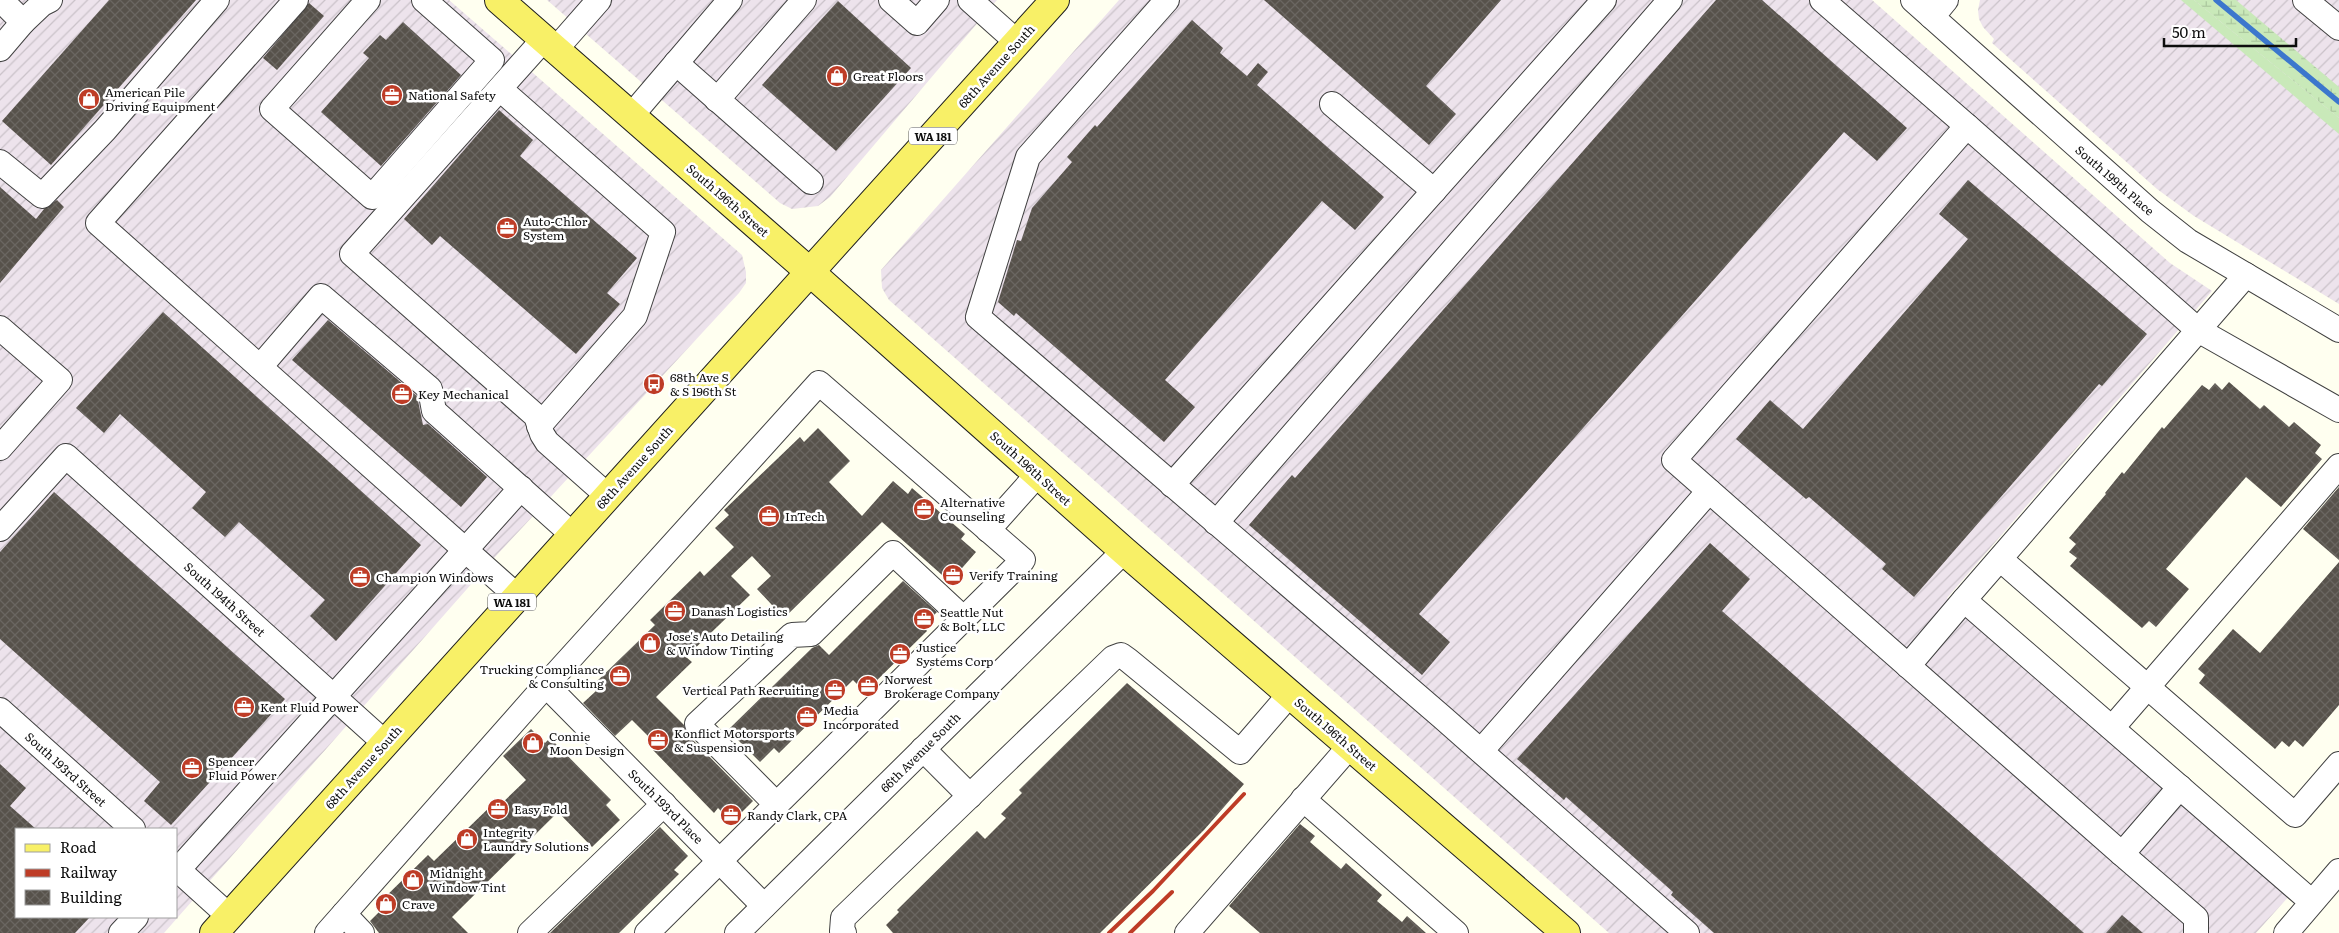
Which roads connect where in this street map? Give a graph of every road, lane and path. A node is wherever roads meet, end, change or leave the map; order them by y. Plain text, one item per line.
1 (1, 0) edge
2 (50, 0) edge
3 (217, 0) edge
4 (296, 0) edge
5 (368, 0) edge
6 (424, 0) edge
7 (499, 0) edge
8 (598, 0) edge
9 (730, 0) edge
10 (804, 0) edge
11 (891, 0) edge
12 (937, 0) edge
13 (970, 0) edge
14 (1055, 0) edge
15 (1167, 0) edge
16 (1604, 0) edge
17 (1670, 0) edge
18 (1822, 0) edge
19 (1913, 0) edge
20 (2305, 0) edge
21 (1939, 8) edge
22 (23, 22) junction
23 (2339, 28) edge
24 (1017, 42) junction
25 (550, 44) junction
26 (0, 49) edge
27 (676, 63) junction
28 (500, 89) junction
29 (717, 100) junction
30 (1332, 104) dead end
31 (631, 116) junction
32 (1967, 126) junction
33 (0, 162) edge
34 (811, 182) dead end
35 (1434, 191) junction
36 (810, 272) junction
37 (2246, 275) junction
38 (0, 328) edge
39 (2198, 330) junction
40 (2339, 330) edge
41 (260, 367) junction
42 (2339, 410) edge
43 (539, 426) junction
44 (0, 448) edge
45 (2339, 466) edge
46 (1038, 474) junction
47 (1172, 485) junction
48 (521, 488) junction
49 (1709, 491) junction
50 (608, 496) junction
51 (1216, 523) junction
52 (0, 529) edge
53 (988, 530) junction
54 (573, 535) junction
55 (465, 550) junction
56 (1124, 551) junction
57 (2000, 559) junction
58 (517, 596) junction
59 (1964, 600) junction
60 (964, 619) junction
61 (1908, 666) junction
62 (546, 685) junction
63 (2147, 687) junction
64 (1290, 694) junction
65 (334, 697) junction
66 (0, 710) edge
67 (2112, 728) junction
68 (385, 743) junction
69 (1350, 746) junction
70 (924, 749) junction
71 (1481, 751) junction
72 (2339, 764) edge
73 (2180, 787) junction
74 (970, 796) junction
75 (1303, 799) junction
76 (664, 804) junction
77 (777, 805) junction
78 (132, 828) edge
79 (2122, 854) junction
80 (720, 862) junction
81 (178, 869) edge
82 (178, 871) edge
83 (2339, 871) edge
84 (2312, 902) junction
85 (764, 906) junction
86 (344, 914) junction
87 (135, 918) edge
88 (221, 925) edge
89 (744, 930) edge
90 (121, 933) edge
91 (327, 933) edge
92 (362, 933) edge
93 (530, 933) edge
94 (647, 933) edge
95 (844, 933) edge
96 (1187, 933) edge
97 (1456, 933) edge
98 (1566, 933) edge
99 (1687, 933) edge
100 (2196, 933) edge
101 (2286, 933) edge

1 - 22 street
2 - 22 street
3 - 33 street
4 - 41 street
5 - 6 street
7 - 25 main road, South 196th Street
8 - 25 street
9 - 27 street
10 - 29 street
11 - 12 street
13 - 24 street
14 - 24 main road, 68th Avenue South / WA 181
15 - 47 street
16 - 35 street
17 - 51 street
18 - 32 street
19 - 21 street, South 199th Place
20 - 23 street
21 - 37 street, South 199th Place
22 - 26 street
24 - 36 main road, 68th Avenue South / WA 181
25 - 28 street
25 - 31 main road, South 196th Street
27 - 29 street
27 - 31 street
28 - 43 street
28 - 43 street
29 - 34 street
30 - 35 street
31 - 36 main road, South 196th Street
32 - 39 street
32 - 49 street
35 - 47 street
36 - 46 main road, South 196th Street
36 - 50 main road, 68th Avenue South / WA 181
37 - 39 street
37 - 40 street, South 199th Place
38 - 44 street
39 - 42 street
39 - 57 street
41 - 48 street
41 - 55 street
43 - 50 street
45 - 63 street
46 - 53 street
46 - 56 main road, South 196th Street
47 - 51 street
48 - 54 street
48 - 55 street
49 - 61 street
49 - 71 street
50 - 54 main road, 68th Avenue South / WA 181
51 - 71 street
52 - 65 street, South 194th Street
53 - 60 street
53 - 62 street
54 - 58 main road, 68th Avenue South / WA 181
55 - 58 street
55 - 65 street
56 - 64 main road, South 196th Street
56 - 70 street, 66th Avenue South
57 - 59 street
57 - 63 street
58 - 68 main road, 68th Avenue South / WA 181
59 - 61 street
59 - 67 street
60 - 77 street
60 - 77 street
61 - 79 street
62 - 76 street, South 193rd Place
62 - 86 street
63 - 67 street
63 - 72 street
64 - 69 main road, South 196th Street
64 - 74 street
65 - 68 street, South 194th Street
65 - 81 street
66 - 78 street, South 193rd Street
67 - 73 street
68 - 88 main road, 68th Avenue South / WA 181
69 - 75 street
69 - 98 main road, South 196th Street
70 - 74 street
70 - 85 street, 66th Avenue South
71 - 99 street
73 - 79 street
73 - 84 street
74 - 95 street
75 - 96 street
75 - 97 street
76 - 80 street, South 193rd Place
76 - 93 street
77 - 80 street
79 - 100 street
80 - 85 street, South 193rd Place
80 - 94 street
82 - 88 street
83 - 84 street
84 - 101 street
85 - 89 street, 66th Avenue South
86 - 91 street
86 - 92 street
87 - 90 street

